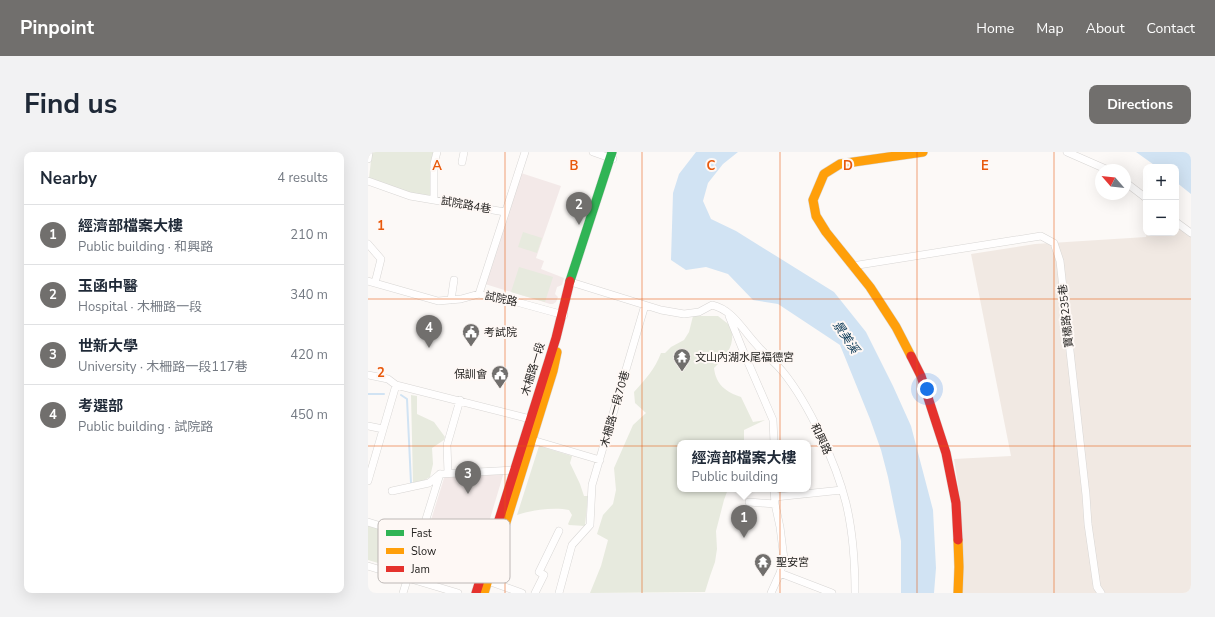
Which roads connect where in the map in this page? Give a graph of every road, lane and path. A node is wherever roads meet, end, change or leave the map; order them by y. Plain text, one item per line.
1 (369, 152) edge
2 (437, 152) edge
3 (464, 152) edge
4 (525, 152) edge
5 (593, 152) edge
6 (923, 152) edge
7 (1067, 152) edge
8 (613, 155) edge
9 (368, 159) edge
10 (462, 162) dead end
11 (1095, 164) edge
12 (368, 181) edge
13 (1131, 187) edge
14 (1143, 196) edge
15 (434, 199) junction
16 (505, 212) junction
17 (1179, 224) edge
18 (1191, 233) edge
19 (368, 244) edge
20 (852, 266) junction
21 (454, 280) dead end
22 (371, 282) edge
23 (574, 283) junction
24 (479, 294) junction
25 (451, 300) junction
26 (645, 305) junction
27 (727, 311) junction
28 (563, 314) junction
29 (368, 375) edge
30 (396, 385) junction
31 (460, 400) junction
32 (534, 420) junction
33 (368, 426) edge
34 (383, 429) junction
35 (528, 438) junction
36 (774, 440) edge
37 (600, 460) junction
38 (519, 470) junction
39 (448, 472) junction
40 (440, 474) junction
41 (368, 481) edge
42 (842, 490) junction
43 (392, 491) dead end
44 (775, 496) edge
45 (749, 502) dead end
46 (426, 519) edge
47 (501, 519) edge
48 (505, 519) edge
49 (368, 522) edge
50 (378, 525) edge
51 (559, 531) dead end
52 (368, 566) edge
53 (378, 569) edge
54 (780, 574) junction
55 (406, 583) edge
56 (427, 583) edge
57 (479, 583) edge
58 (487, 583) edge
59 (494, 583) edge
60 (403, 593) edge
61 (458, 593) edge
62 (476, 593) edge
63 (484, 593) edge
64 (522, 593) edge
65 (535, 593) edge
66 (559, 593) edge
67 (771, 593) edge
68 (832, 593) edge
69 (855, 593) edge
70 (958, 593) edge
71 (1101, 593) edge

1 - 9 street
2 - 15 street
3 - 10 street
4 - 16 street
5 - 8 street
6 - 20 main road
7 - 11 street
8 - 23 main road, 木柵路一段
8 - 28 main road, 木柵路一段
12 - 15 street, 試院路4巷
13 - 14 street
15 - 16 street, 試院路4巷
16 - 24 street, 試院路4巷
17 - 18 street
19 - 22 street
20 - 70 main road
20 - 71 street, 寶橋路235巷
21 - 25 street
22 - 25 street, 試院路
23 - 26 street
23 - 28 main road, 木柵路一段
24 - 25 street, 試院路
24 - 28 street, 試院路
26 - 27 street
26 - 37 street, 木柵路一段70巷
27 - 36 street
27 - 42 street, 和興路
28 - 32 main road, 木柵路一段
29 - 30 street
30 - 31 street
30 - 34 street
31 - 32 street
31 - 39 street
32 - 35 main road, 木柵路一段
33 - 34 street
34 - 41 street
35 - 37 street, 木柵路一段70巷
35 - 38 main road, 木柵路一段
37 - 66 street
38 - 39 street
38 - 47 main road, 木柵路一段
38 - 48 main road, 木柵路一段
39 - 40 street
40 - 43 street
40 - 46 street
42 - 44 street
42 - 69 street, 和興路
44 - 45 street
44 - 54 street
49 - 50 street
51 - 65 street
52 - 53 street
54 - 67 street
54 - 68 street
55 - 60 street
56 - 61 street
57 - 62 main road, 木柵路一段
58 - 63 main road, 木柵路一段
59 - 64 street

